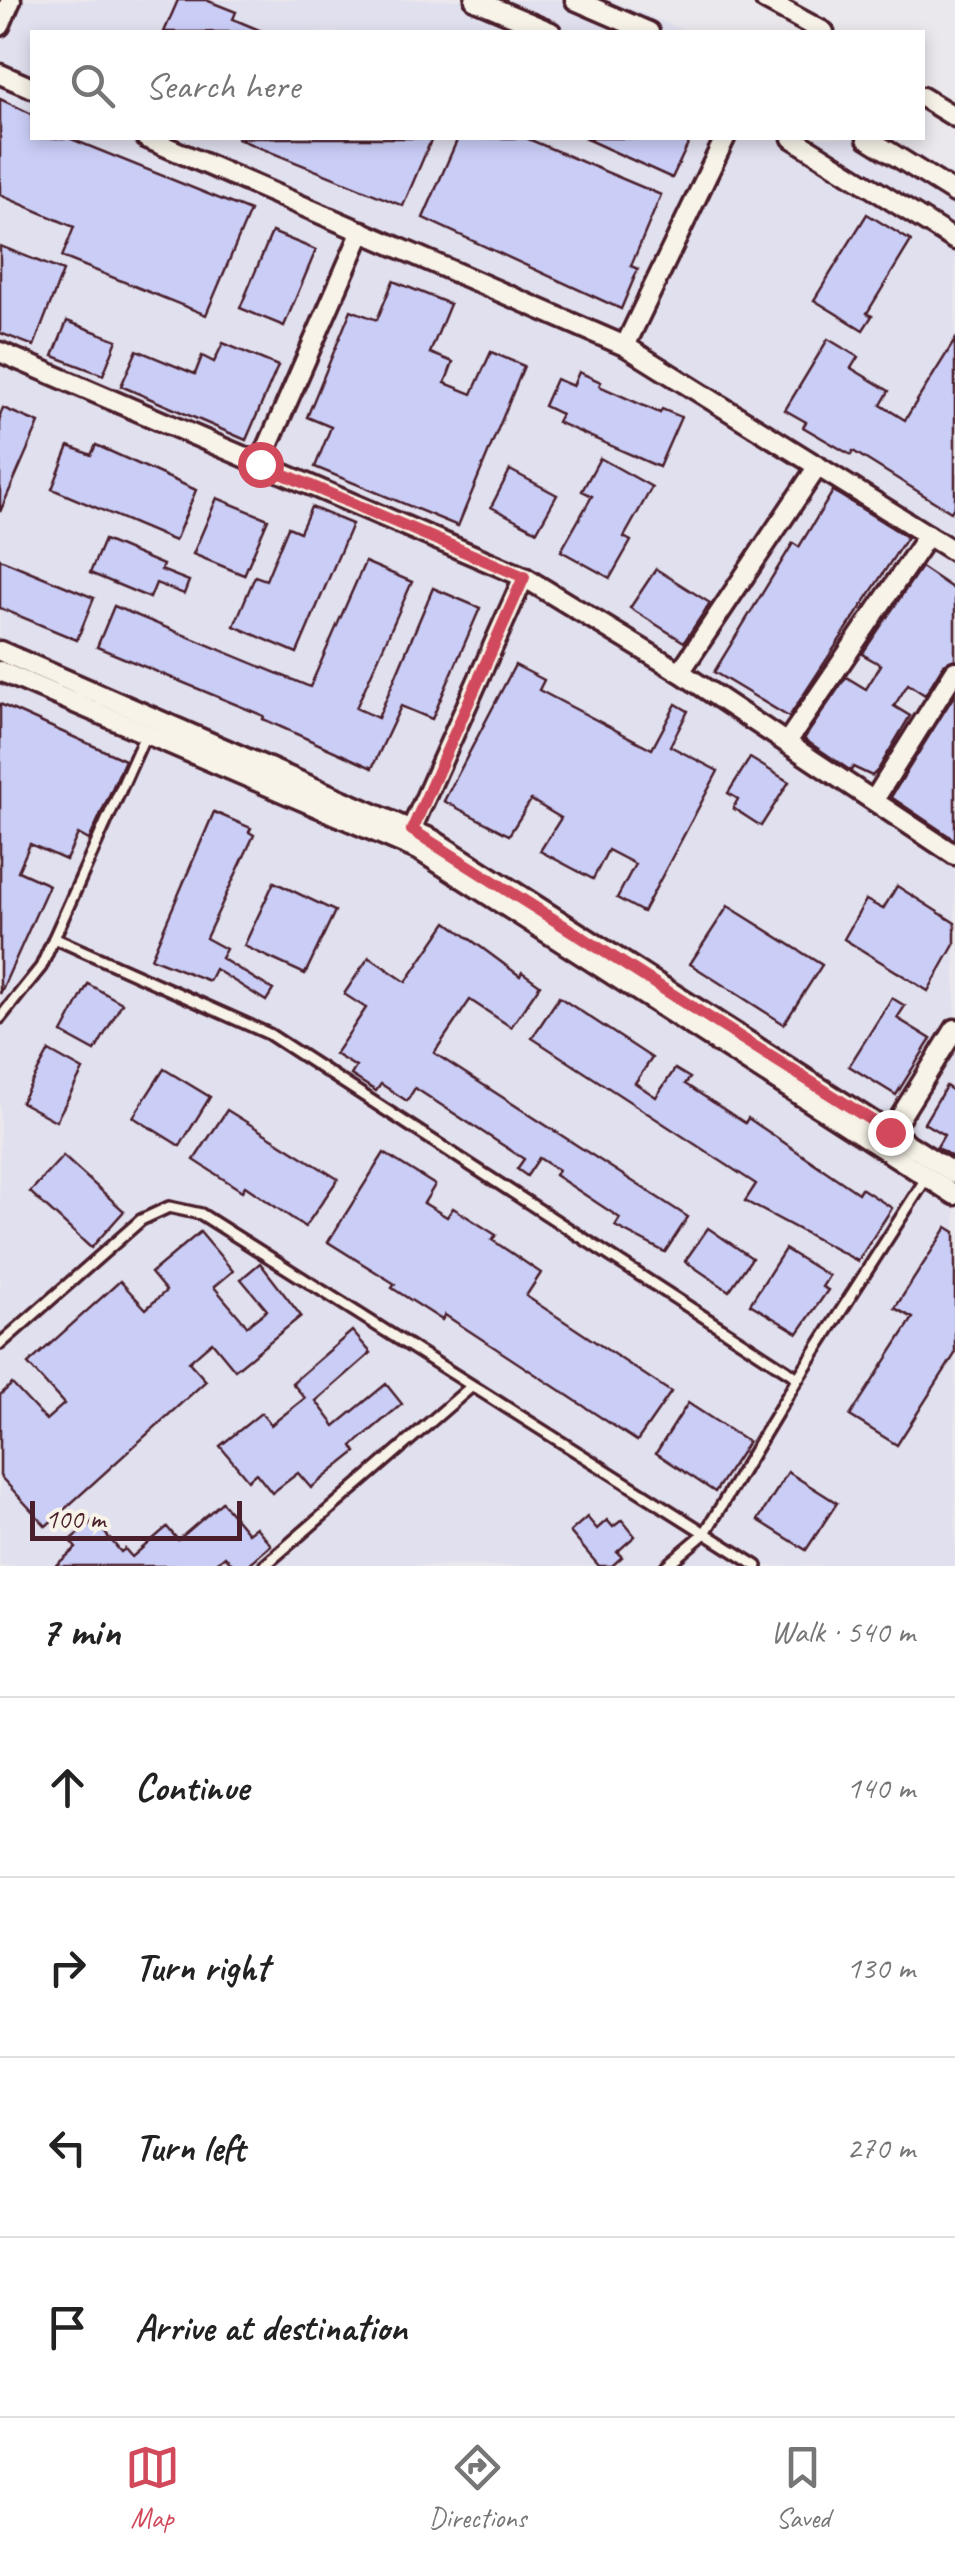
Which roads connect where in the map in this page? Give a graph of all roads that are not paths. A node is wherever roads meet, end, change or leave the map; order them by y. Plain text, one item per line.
1 (11, 0) edge
2 (476, 0) edge
3 (575, 0) edge
4 (765, 0) edge
5 (0, 26) edge
6 (546, 30) edge
7 (644, 30) edge
8 (820, 30) edge
9 (0, 74) edge
10 (30, 87) edge
11 (925, 99) edge
12 (955, 118) edge
13 (151, 140) edge
14 (724, 140) edge
15 (795, 140) edge
16 (870, 140) edge
17 (955, 193) edge
18 (362, 231) junction
19 (955, 240) edge
20 (625, 346) junction
21 (0, 352) edge
22 (260, 464) junction
23 (818, 466) junction
24 (928, 535) junction
25 (955, 552) edge
26 (524, 577) junction
27 (0, 651) edge
28 (0, 670) edge
29 (955, 670) edge
30 (680, 672) junction
31 (146, 732) junction
32 (787, 742) junction
33 (874, 800) junction
34 (408, 837) junction
35 (955, 854) edge
36 (54, 938) junction
37 (0, 1018) edge
38 (952, 1039) edge
39 (886, 1140) junction
40 (932, 1170) junction
41 (955, 1174) edge
42 (955, 1195) edge
43 (0, 1344) edge
44 (798, 1378) junction
45 (472, 1386) junction
46 (705, 1533) junction
47 (264, 1566) edge
48 (666, 1566) edge
49 (757, 1566) edge

1 - 5 street
2 - 6 street
3 - 7 street
4 - 8 street
9 - 10 street
11 - 12 street
13 - 18 street
14 - 20 street
15 - 19 street
16 - 17 street
18 - 20 street
18 - 22 street
20 - 23 street
21 - 22 street
22 - 26 street
23 - 24 street
23 - 30 street
24 - 25 street
24 - 32 street
26 - 30 street
26 - 34 street
27 - 34 street
28 - 31 street
29 - 33 street
30 - 32 street
31 - 34 street
31 - 36 lane
32 - 33 street
33 - 35 street
34 - 39 street
36 - 37 lane
36 - 44 lane
38 - 39 street
39 - 40 street
40 - 41 street
40 - 42 street
40 - 44 lane
43 - 45 lane
44 - 46 lane
45 - 46 lane
45 - 47 lane
46 - 48 lane
46 - 49 lane

